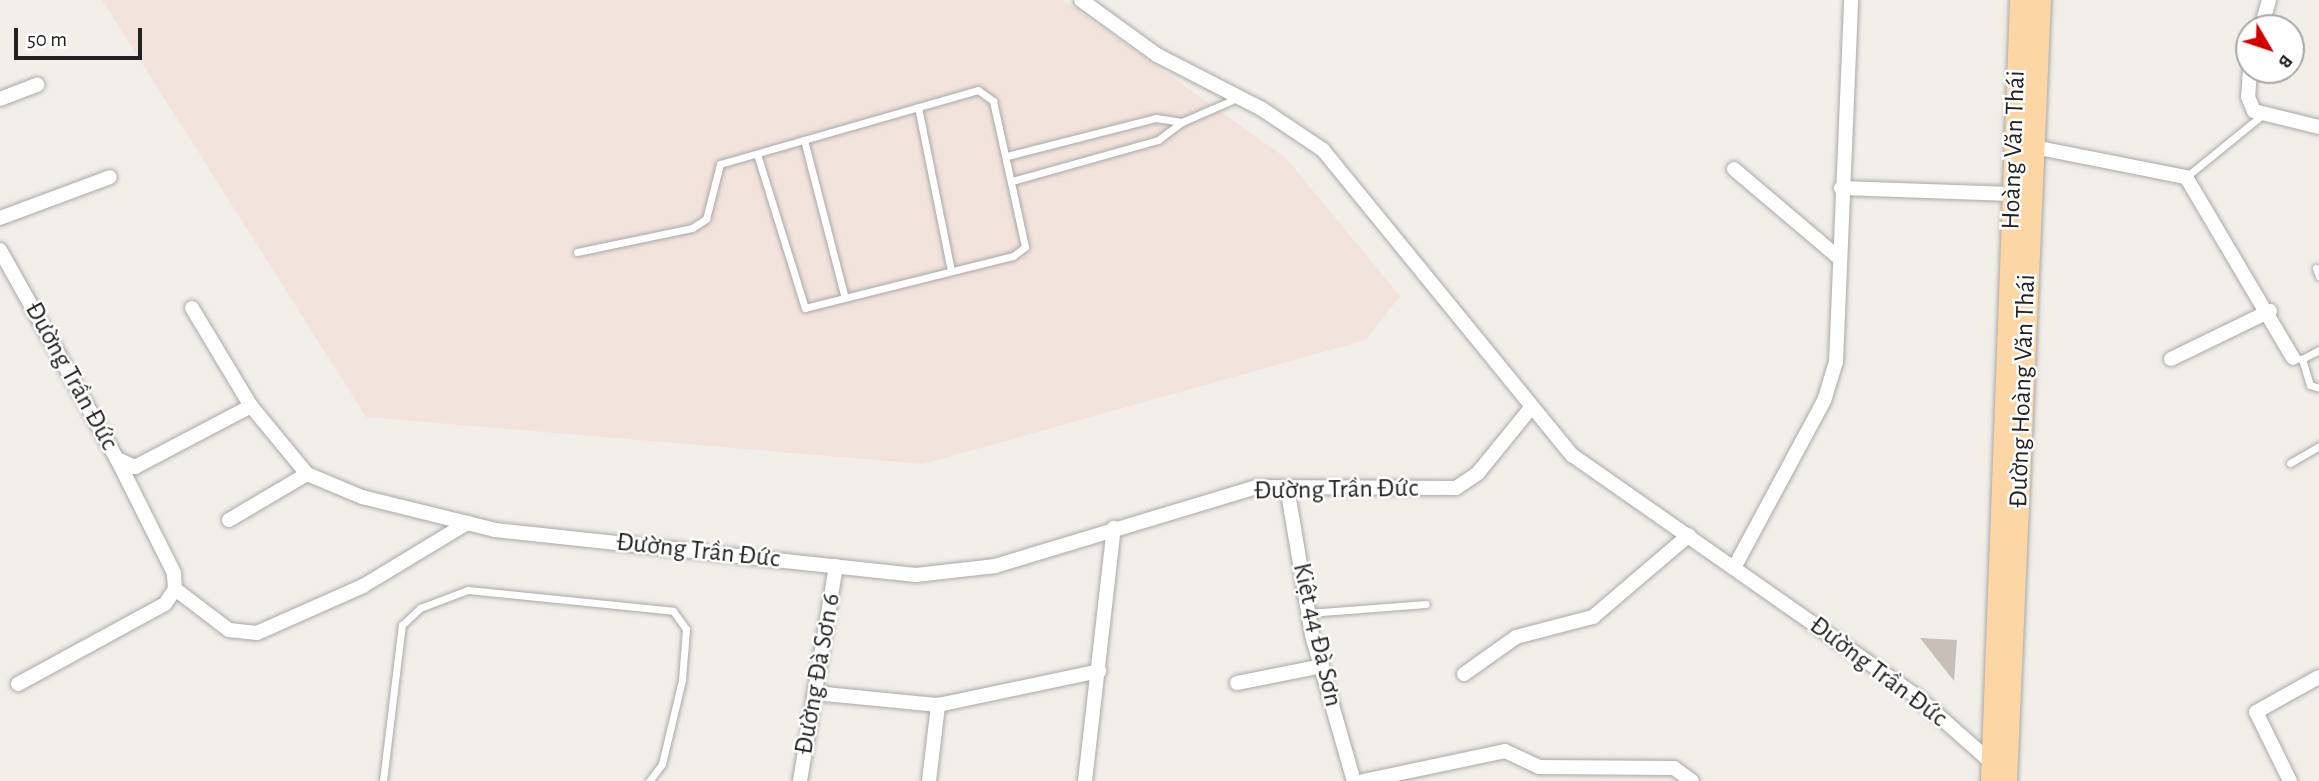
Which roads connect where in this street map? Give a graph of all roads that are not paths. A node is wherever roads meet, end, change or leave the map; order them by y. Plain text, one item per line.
1 (1081, 0) edge
2 (1851, 0) edge
3 (2020, 0) edge
4 (2040, 0) edge
5 (2248, 84) edge
6 (37, 85) dead end
7 (0, 99) edge
8 (1235, 99) junction
9 (918, 107) junction
10 (2261, 116) junction
11 (1182, 122) junction
12 (2319, 127) edge
13 (804, 140) junction
14 (2034, 148) junction
15 (757, 154) junction
16 (1007, 156) junction
17 (1734, 169) dead end
18 (110, 177) dead end
19 (2186, 177) junction
20 (1012, 181) junction
21 (1841, 188) junction
22 (2012, 194) junction
23 (0, 218) edge
24 (0, 250) edge
25 (577, 252) dead end
26 (1839, 258) junction
27 (951, 271) junction
28 (845, 298) junction
29 (192, 308) dead end
30 (2270, 311) junction
31 (2319, 350) edge
32 (2171, 359) dead end
33 (2297, 359) junction
34 (2319, 388) edge
35 (251, 406) junction
36 (1530, 409) junction
37 (2319, 446) edge
38 (117, 459) junction
39 (2290, 463) dead end
40 (306, 474) junction
41 (1287, 487) junction
42 (229, 520) dead end
43 (467, 523) junction
44 (1114, 528) junction
45 (1689, 535) junction
46 (836, 566) junction
47 (1735, 566) junction
48 (175, 589) junction
49 (1426, 604) dead end
50 (1309, 613) junction
51 (1322, 666) junction
52 (1099, 671) junction
53 (1464, 674) dead end
54 (2319, 677) edge
55 (1237, 683) dead end
56 (18, 684) dead end
57 (814, 693) junction
58 (938, 705) junction
59 (1999, 772) edge
60 (383, 781) edge
61 (649, 781) edge
62 (800, 781) edge
63 (929, 781) edge
64 (1084, 781) edge
65 (1354, 781) edge
66 (1363, 781) edge
67 (1692, 781) edge
68 (2290, 781) edge

1 - 8 street, Đường Trần Đức
2 - 21 street
3 - 22 main road, Hoàng Văn Thái
4 - 14 main road, Đường Hoàng Văn Thái
5 - 10 street
6 - 7 street
8 - 11 lane
8 - 36 street, Đường Trần Đức
9 - 13 lane
9 - 16 lane
9 - 27 lane
10 - 12 street
10 - 19 lane
11 - 16 lane
11 - 20 lane
13 - 15 lane
13 - 28 lane
14 - 19 street
14 - 59 main road, Đường Hoàng Văn Thái
15 - 25 lane
15 - 28 lane
16 - 20 lane
17 - 26 street
18 - 23 street
19 - 30 street
20 - 27 lane
21 - 22 street
21 - 26 street
22 - 59 main road, Hoàng Văn Thái
24 - 38 street, Đường Trần Đức
26 - 47 street
27 - 28 lane
29 - 35 street
30 - 32 street
30 - 33 street
31 - 33 lane
33 - 34 lane
35 - 38 street, Đường Trần Đức
35 - 40 street, Đường Trần Đức
36 - 41 street, Đường Trần Đức
36 - 45 street, Đường Trần Đức
37 - 39 lane
38 - 48 street
40 - 42 street
40 - 43 street, Đường Trần Đức
41 - 44 street, Đường Trần Đức
41 - 50 street, Kiệt 44 Đà Sơn
43 - 46 street, Đường Trần Đức
43 - 48 street
44 - 46 street, Đường Trần Đức
44 - 52 street
45 - 47 street, Đường Trần Đức
45 - 53 street
46 - 57 street, Đường Đà Sơn 6
47 - 59 street, Đường Trần Đức
48 - 56 street
49 - 50 lane
50 - 51 street, Kiệt 44 Đà Sơn
51 - 55 street
51 - 65 street, Kiệt 44 Đà Sơn
52 - 58 street
52 - 64 street
54 - 68 street
57 - 58 street
57 - 62 street, Đường Đà Sơn 6
58 - 63 street
60 - 61 lane
66 - 67 street

